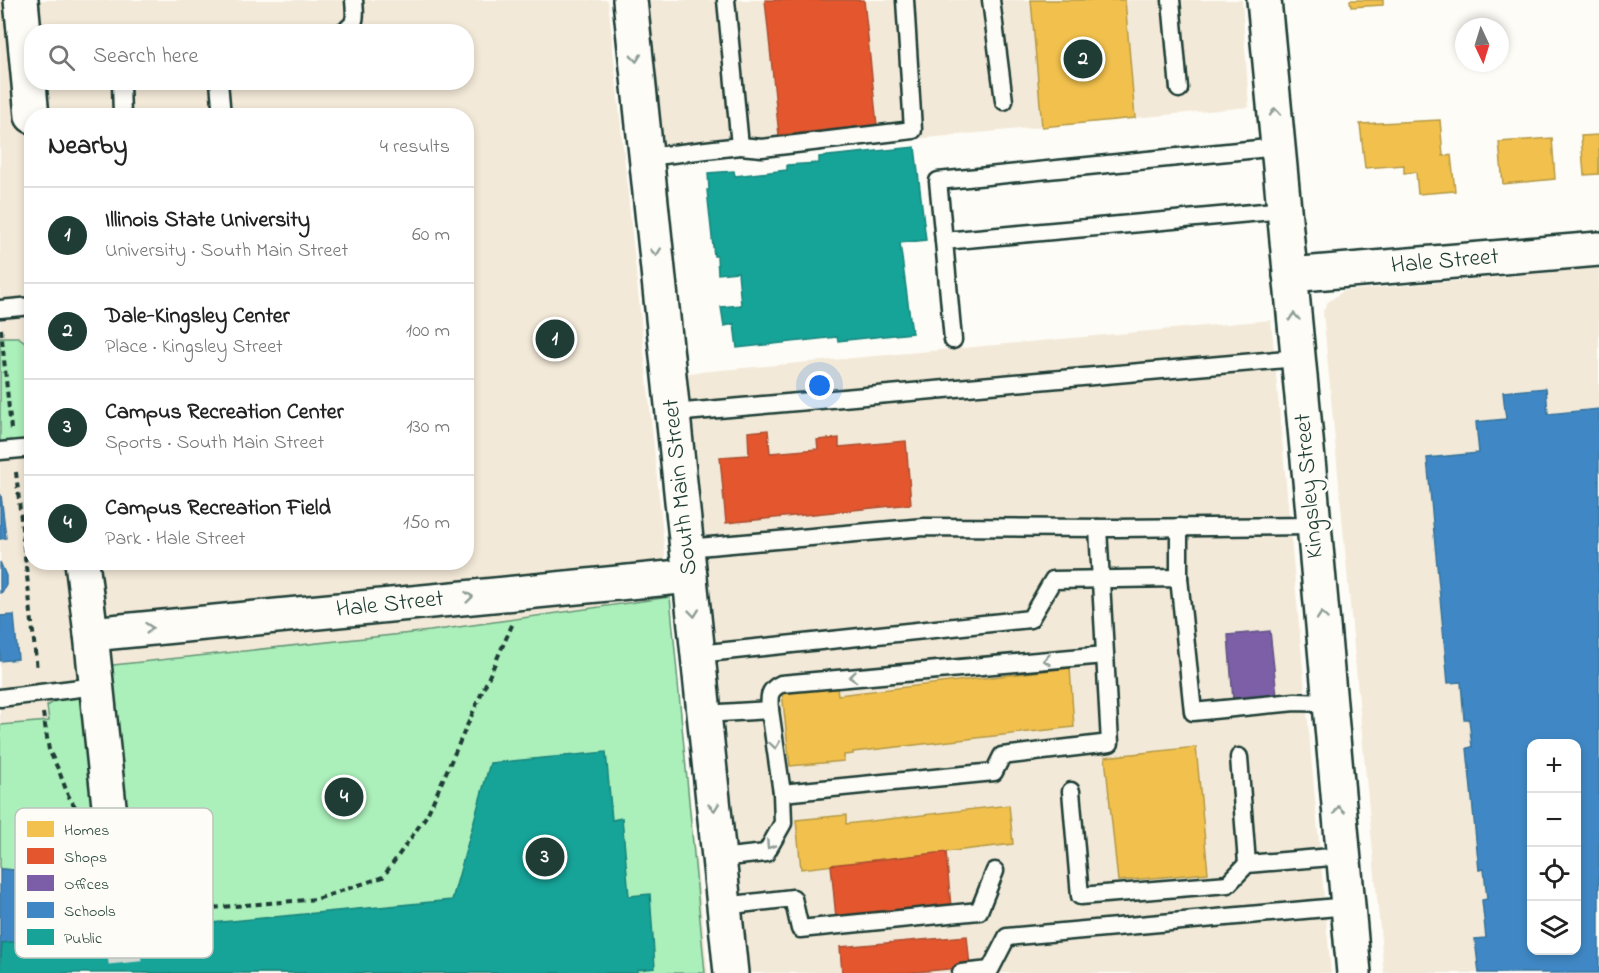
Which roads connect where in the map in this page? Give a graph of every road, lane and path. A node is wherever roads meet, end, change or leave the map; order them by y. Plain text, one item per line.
1 (21, 0) edge
2 (354, 0) edge
3 (630, 0) edge
4 (726, 0) edge
5 (905, 0) edge
6 (991, 0) edge
7 (1171, 0) edge
8 (1264, 0) edge
9 (353, 24) edge
10 (24, 32) edge
11 (1179, 88) dead end
12 (30, 90) edge
13 (121, 90) edge
14 (220, 90) edge
15 (1004, 101) dead end
16 (31, 108) edge
17 (122, 108) edge
18 (221, 108) edge
19 (741, 146) junction
20 (1278, 147) junction
21 (647, 158) junction
22 (1284, 210) junction
23 (944, 241) junction
24 (1599, 249) edge
25 (1290, 275) junction
26 (24, 307) edge
27 (0, 309) edge
28 (1, 328) edge
29 (953, 340) dead end
30 (1, 358) edge
31 (1298, 358) junction
32 (673, 413) junction
33 (24, 449) edge
34 (7, 451) edge
35 (1314, 526) junction
36 (1179, 527) junction
37 (1098, 528) junction
38 (688, 562) junction
39 (83, 570) edge
40 (1179, 578) junction
41 (1100, 580) junction
42 (517, 614) dead end
43 (91, 634) junction
44 (698, 654) junction
45 (1105, 655) junction
46 (96, 686) junction
47 (39, 693) junction
48 (0, 698) edge
49 (1330, 703) junction
50 (770, 710) junction
51 (704, 714) junction
52 (1239, 757) dead end
53 (1071, 790) dead end
54 (782, 794) junction
55 (76, 808) edge
56 (109, 808) edge
57 (1343, 856) junction
58 (720, 858) junction
59 (1247, 864) junction
60 (995, 871) dead end
61 (724, 906) junction
62 (1348, 906) junction
63 (213, 908) edge
64 (731, 973) edge
65 (961, 973) edge
66 (1354, 973) edge

1 - 10 main road
2 - 9 lane
3 -> 21 main road, South Main Street
4 - 19 lane
5 - 19 lane
6 - 15 lane
7 - 11 lane
20 -> 8 main road, Kingsley Street
12 - 16 main road
13 - 17 lane
14 - 18 lane
19 - 21 lane
20 - 22 main road, Kingsley Street
20 - 23 lane
21 -> 32 main road, South Main Street
22 - 23 lane
22 - 25 main road, Kingsley Street
23 - 29 lane
24 - 25 main road, Hale Street
31 -> 25 main road, Kingsley Street
26 - 27 lane
28 - 30 path
30 - 34 path
31 - 32 lane
31 - 35 main road, Kingsley Street
32 - 38 main road, South Main Street
33 - 34 lane
34 - 47 path
35 - 36 lane
49 -> 35 main road, Kingsley Street
36 - 37 lane
36 - 40 lane
37 - 38 lane
37 - 41 lane
43 -> 38 main road, Hale Street
38 -> 44 main road, South Main Street
39 - 43 main road
40 - 41 lane
40 - 49 lane
41 - 44 lane
41 - 45 lane
42 - 63 path
43 - 46 main road
44 - 51 main road, South Main Street
45 -> 50 lane
45 - 54 lane
46 - 47 lane
46 - 56 main road
47 - 48 lane
47 - 55 path
57 -> 49 main road, Kingsley Street
50 - 51 lane
50 -> 54 lane
51 -> 58 main road, South Main Street
52 - 59 lane
53 - 59 lane
54 -> 58 lane
57 - 59 lane
57 - 62 main road, Kingsley Street
58 - 61 main road, South Main Street
60 - 61 lane
61 - 64 main road, South Main Street
62 - 65 lane
62 - 66 main road, Kingsley Street

